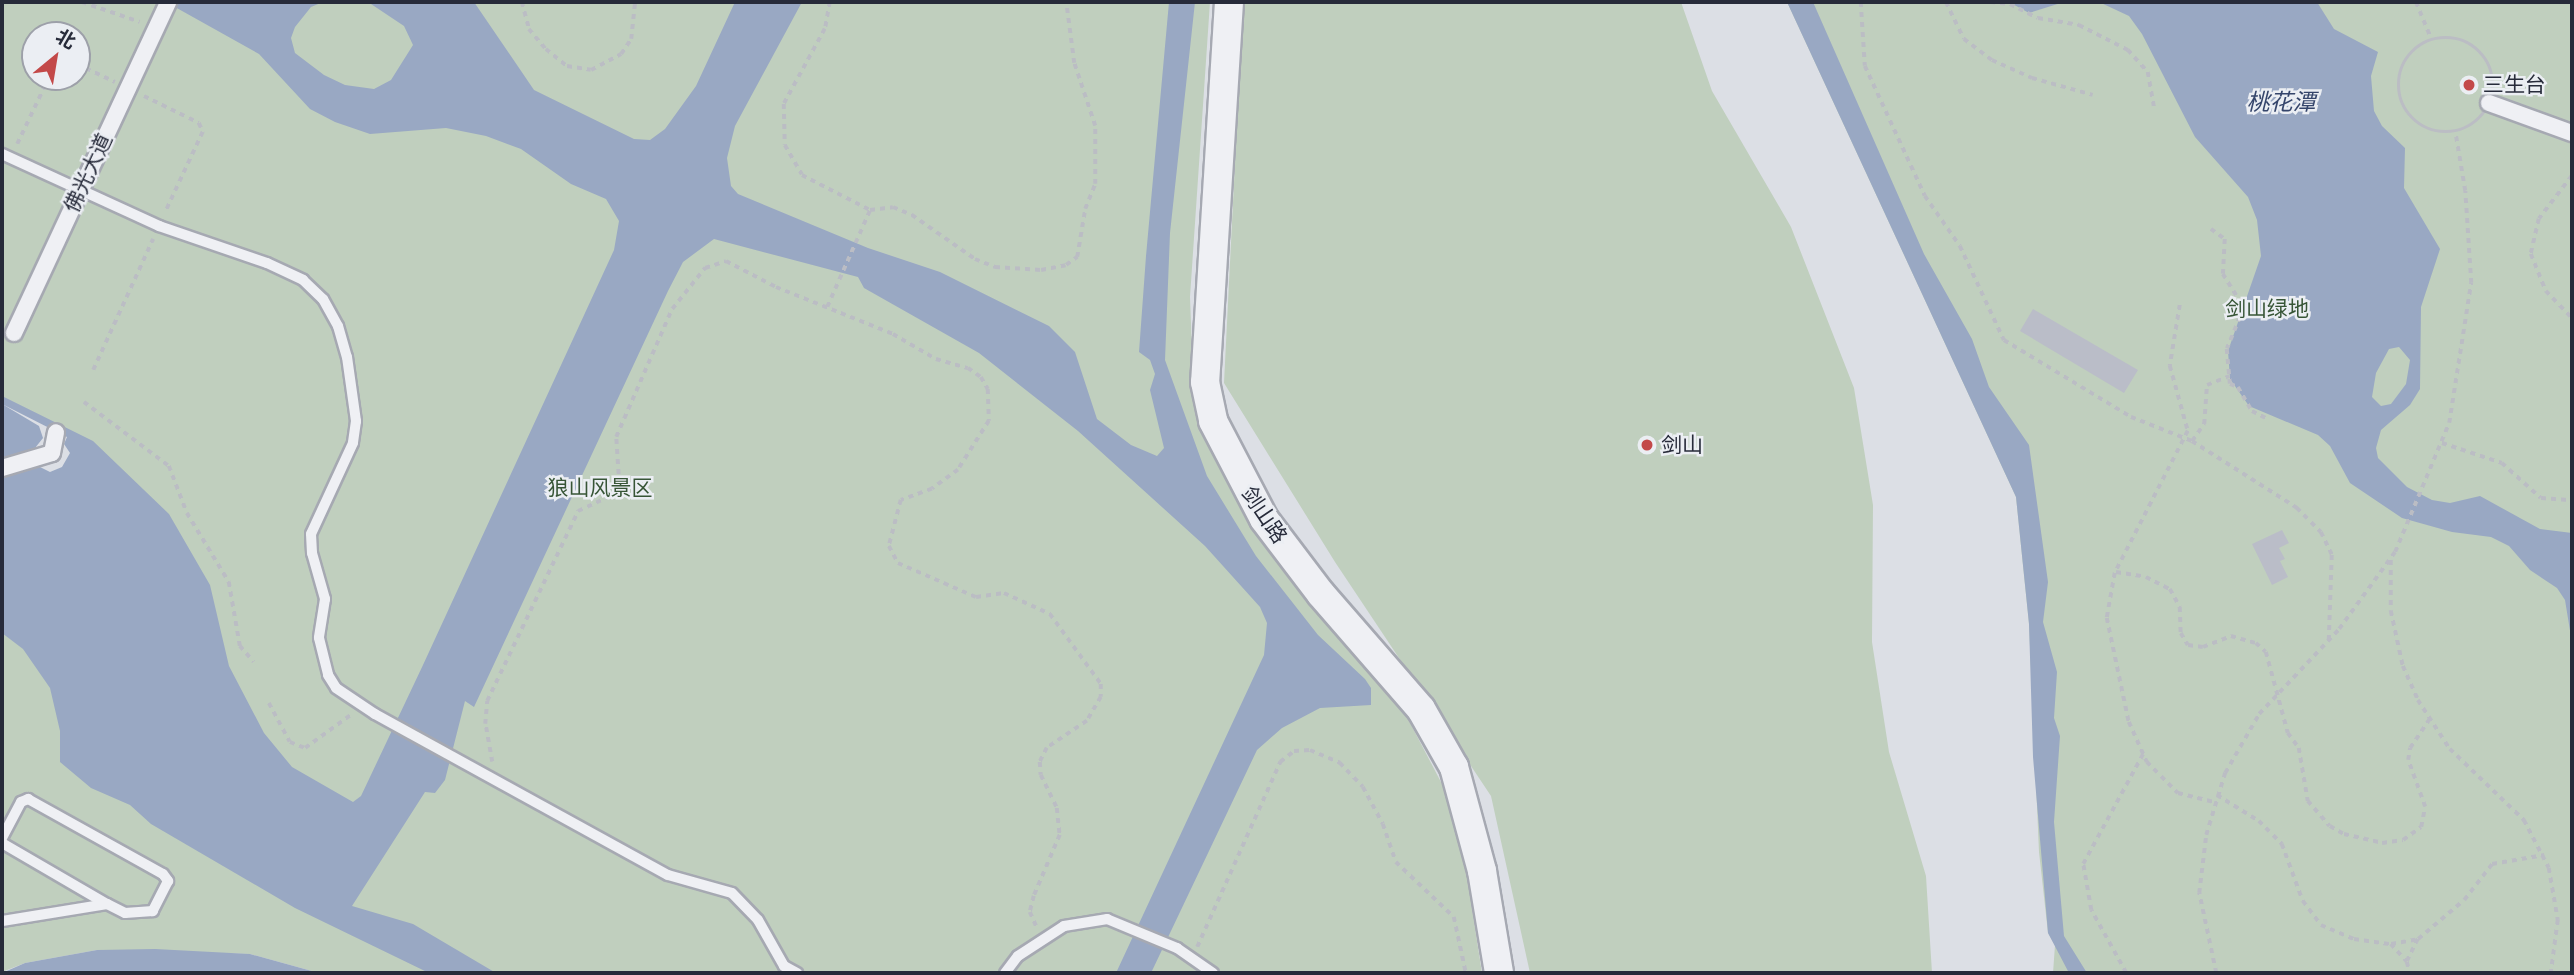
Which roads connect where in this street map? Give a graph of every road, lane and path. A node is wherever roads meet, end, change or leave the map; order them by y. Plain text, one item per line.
1 (82, 2) edge
2 (522, 2) edge
3 (635, 2) edge
4 (830, 2) edge
5 (1066, 2) edge
6 (1229, 2) edge
7 (1861, 2) edge
8 (1946, 2) edge
9 (1990, 2) edge
10 (2416, 2) edge
11 (162, 14) edge
12 (2432, 40) junction
13 (91, 71) edge
14 (128, 88) junction
15 (41, 91) edge
16 (2093, 95) dead end
17 (2489, 103) junction
18 (2154, 106) dead end
19 (2455, 131) junction
20 (2572, 133) edge
21 (7, 155) edge
22 (2572, 176) edge
23 (81, 188) junction
24 (870, 210) junction
25 (159, 226) junction
26 (2211, 229) dead end
27 (2179, 305) dead end
28 (827, 307) junction
29 (2572, 318) edge
30 (14, 333) dead end
31 (93, 370) dead end
32 (2229, 376) dead end
33 (84, 402) dead end
34 (2268, 419) dead end
35 (56, 432) dead end
36 (2185, 439) junction
37 (2192, 441) junction
38 (2442, 443) junction
39 (2, 468) edge
40 (2572, 500) edge
41 (2391, 558) junction
42 (2116, 572) dead end
43 (2329, 641) junction
44 (254, 663) dead end
45 (2279, 692) junction
46 (269, 703) dead end
47 (362, 707) junction
48 (2429, 720) junction
49 (2143, 754) junction
50 (492, 775) junction
51 (2217, 795) junction
52 (2214, 803) junction
53 (2, 838) edge
54 (2, 843) edge
55 (2543, 855) junction
56 (107, 904) junction
57 (2, 921) edge
58 (1044, 938) junction
59 (2417, 939) junction
60 (2392, 944) junction
61 (1192, 958) junction
62 (2407, 962) junction
63 (2553, 972) edge
64 (797, 973) edge
65 (1005, 973) edge
66 (1213, 973) edge
67 (1466, 973) edge
68 (1499, 973) edge
69 (2126, 973) edge
70 (2216, 973) edge
71 (2410, 973) edge

1 - 11 path
2 - 3 path
4 - 24 path
5 - 24 path
6 - 68 street, 剑山路
7 - 36 path
8 - 16 path
9 - 18 path
10 - 12 path
11 - 14 street, 佛光大道
12 - 17 path
12 - 19 path
13 - 14 path
14 - 23 street, 佛光大道
14 - 25 path
15 - 21 path
17 - 19 path
17 - 20 street
19 - 38 path
21 - 23 lane
22 - 29 path
23 - 25 lane
23 - 30 street, 佛光大道
24 - 28 path
25 - 31 path
25 - 47 lane
26 - 34 path
27 - 36 path
28 - 50 path
28 - 58 path
32 - 37 path
33 - 44 path
35 - 39 street
36 - 37 path
36 - 49 path
37 - 43 path
38 - 40 path
38 - 41 path
41 - 43 path
41 - 48 path
42 - 45 path
43 - 45 path
45 - 48 path
45 - 51 path
46 - 47 path
47 - 50 lane
48 - 55 path
49 - 52 path
49 - 69 path
50 - 64 lane
51 - 52 path
51 - 60 path
52 - 70 path
53 - 56 lane
54 - 56 lane
55 - 59 path
55 - 63 path
56 - 57 lane
58 - 61 lane
58 - 65 lane
59 - 60 path
59 - 62 path
60 - 62 path
61 - 66 lane
61 - 67 path
62 - 71 path

